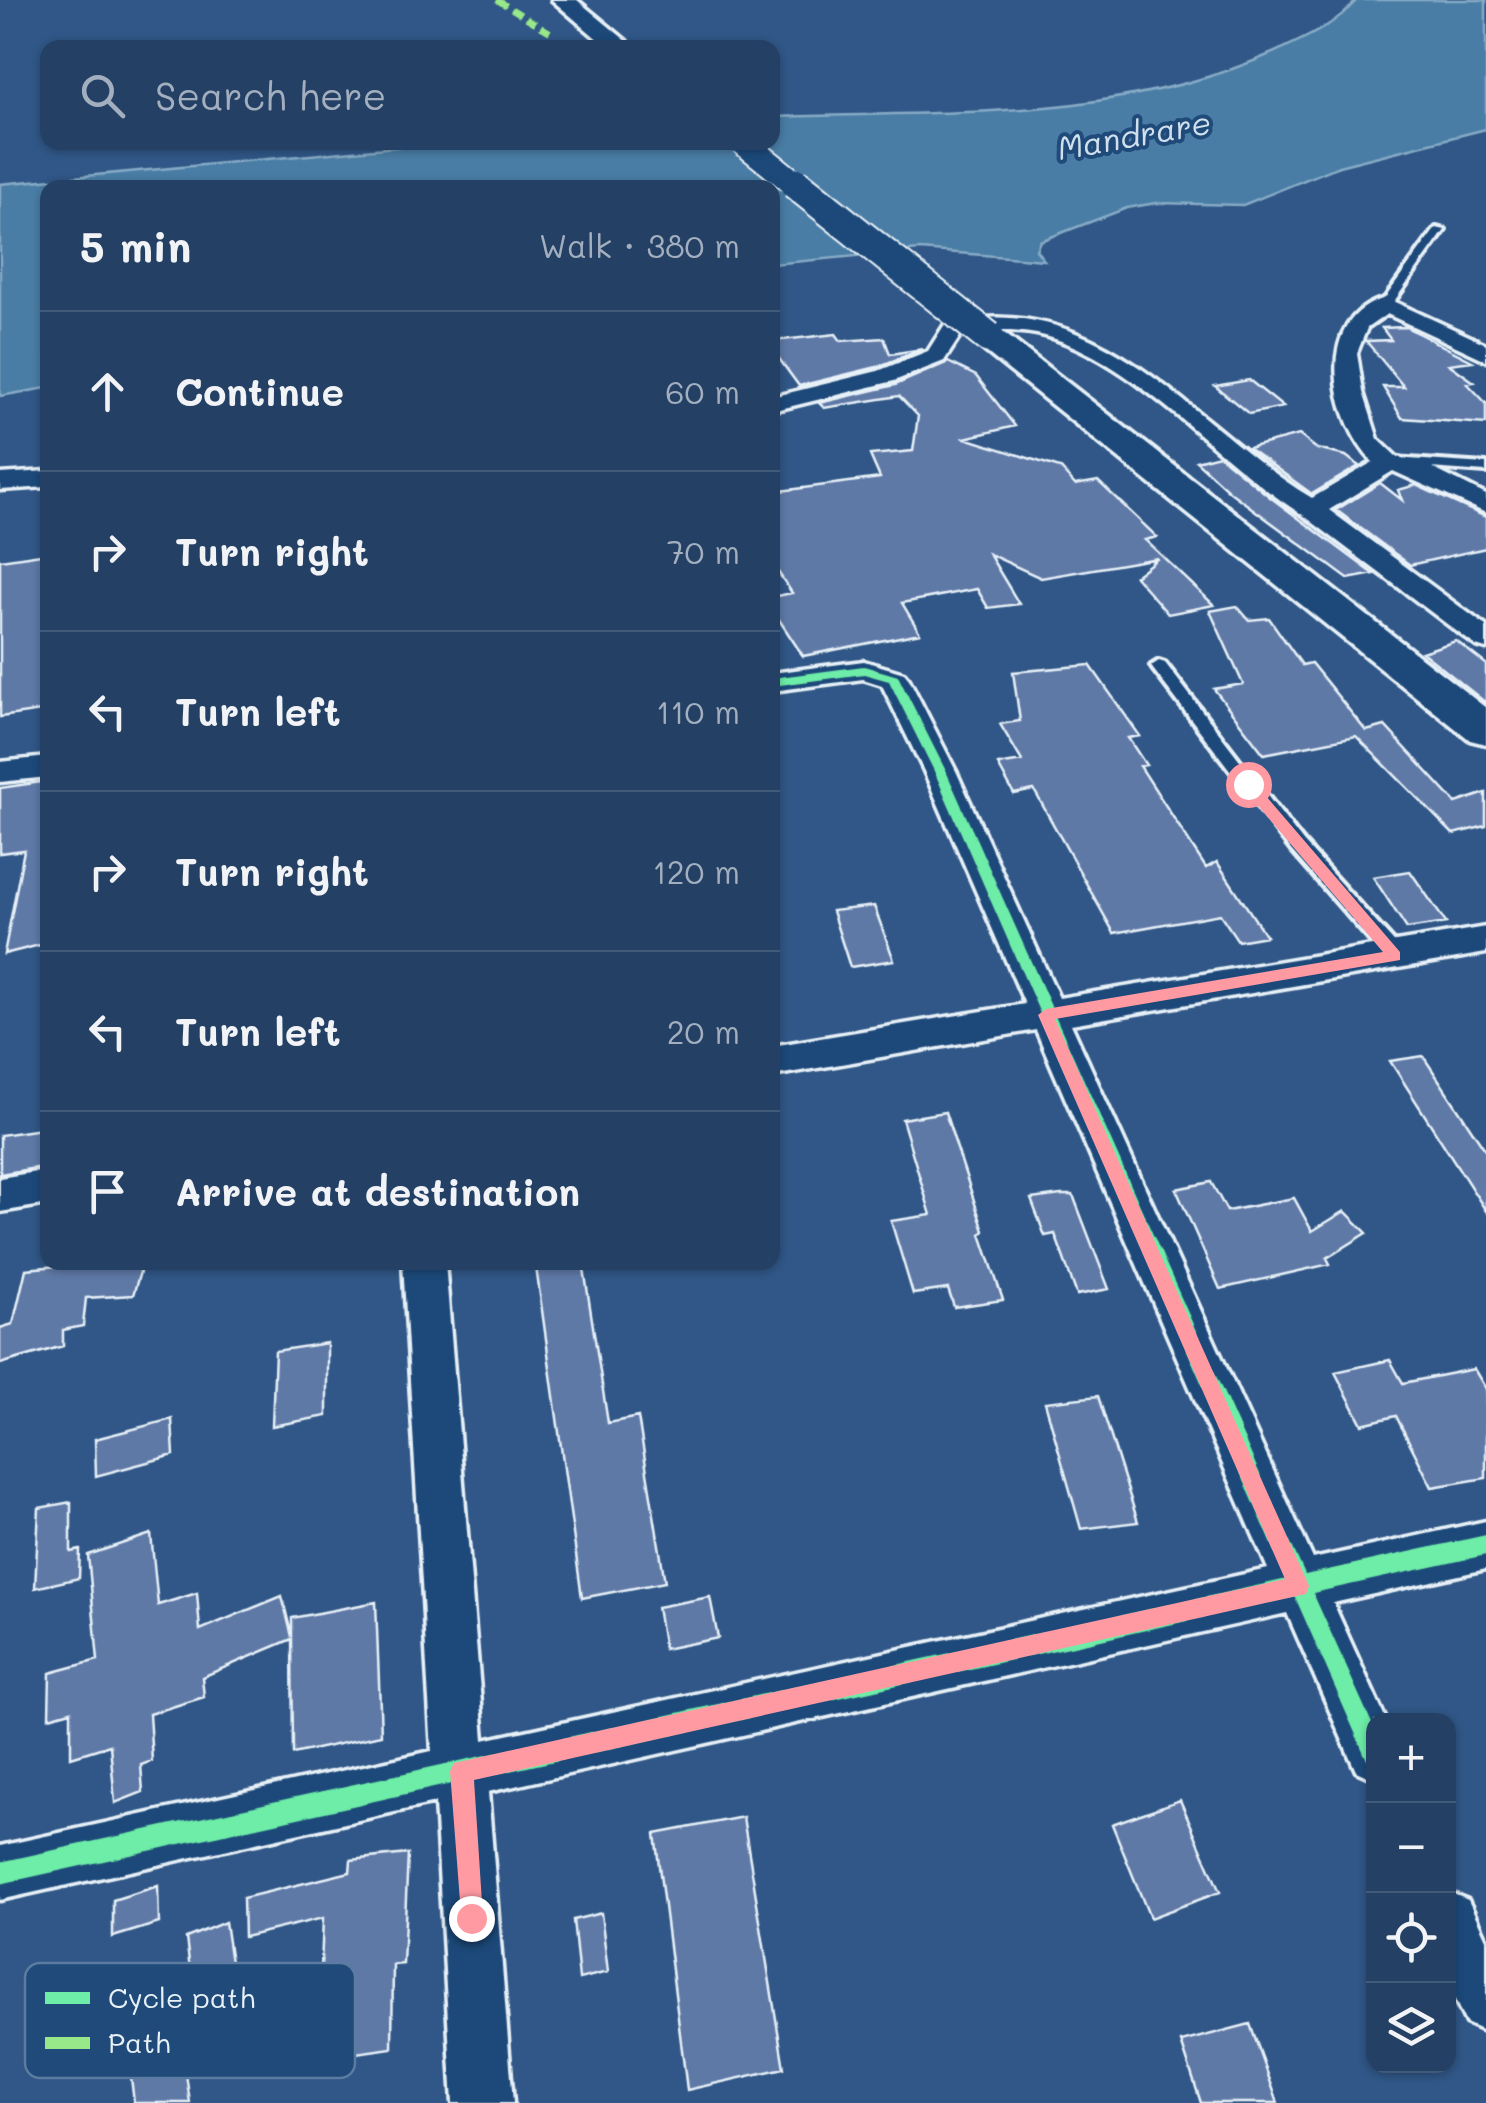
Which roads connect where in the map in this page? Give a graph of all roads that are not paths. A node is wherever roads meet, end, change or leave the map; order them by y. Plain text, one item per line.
1 (563, 0) edge
2 (613, 40) edge
3 (753, 150) edge
4 (1440, 230) dead end
5 (1386, 306) junction
6 (1486, 353) edge
7 (780, 402) edge
8 (1389, 462) junction
9 (1486, 468) edge
10 (40, 480) edge
11 (0, 482) edge
12 (1486, 505) edge
13 (1312, 509) junction
14 (1486, 640) edge
15 (1159, 666) dead end
16 (780, 681) edge
17 (1486, 730) edge
18 (40, 768) edge
19 (0, 772) edge
20 (1486, 940) edge
21 (1395, 956) junction
22 (1046, 1015) junction
23 (780, 1060) edge
24 (40, 1188) edge
25 (0, 1195) edge
26 (425, 1270) edge
27 (1486, 1545) edge
28 (1299, 1586) junction
29 (1366, 1734) edge
30 (462, 1771) junction
31 (0, 1873) edge
32 (1456, 1937) edge
33 (1486, 2003) edge
34 (483, 2103) edge

1 - 2 main road
3 - 17 main road, bridge
4 - 5 lane
5 - 6 street
5 - 8 street
7 - 13 street
8 - 9 lane
8 - 12 street
8 - 13 street
10 - 11 street
13 - 14 street
15 - 21 lane
16 - 22 street
18 - 19 street
20 - 21 street
21 - 22 street
22 - 23 street
22 - 28 street
24 - 25 street
26 - 30 street
27 - 28 street
28 - 29 street
28 - 30 street
30 - 31 street
30 - 34 street
32 - 33 street

